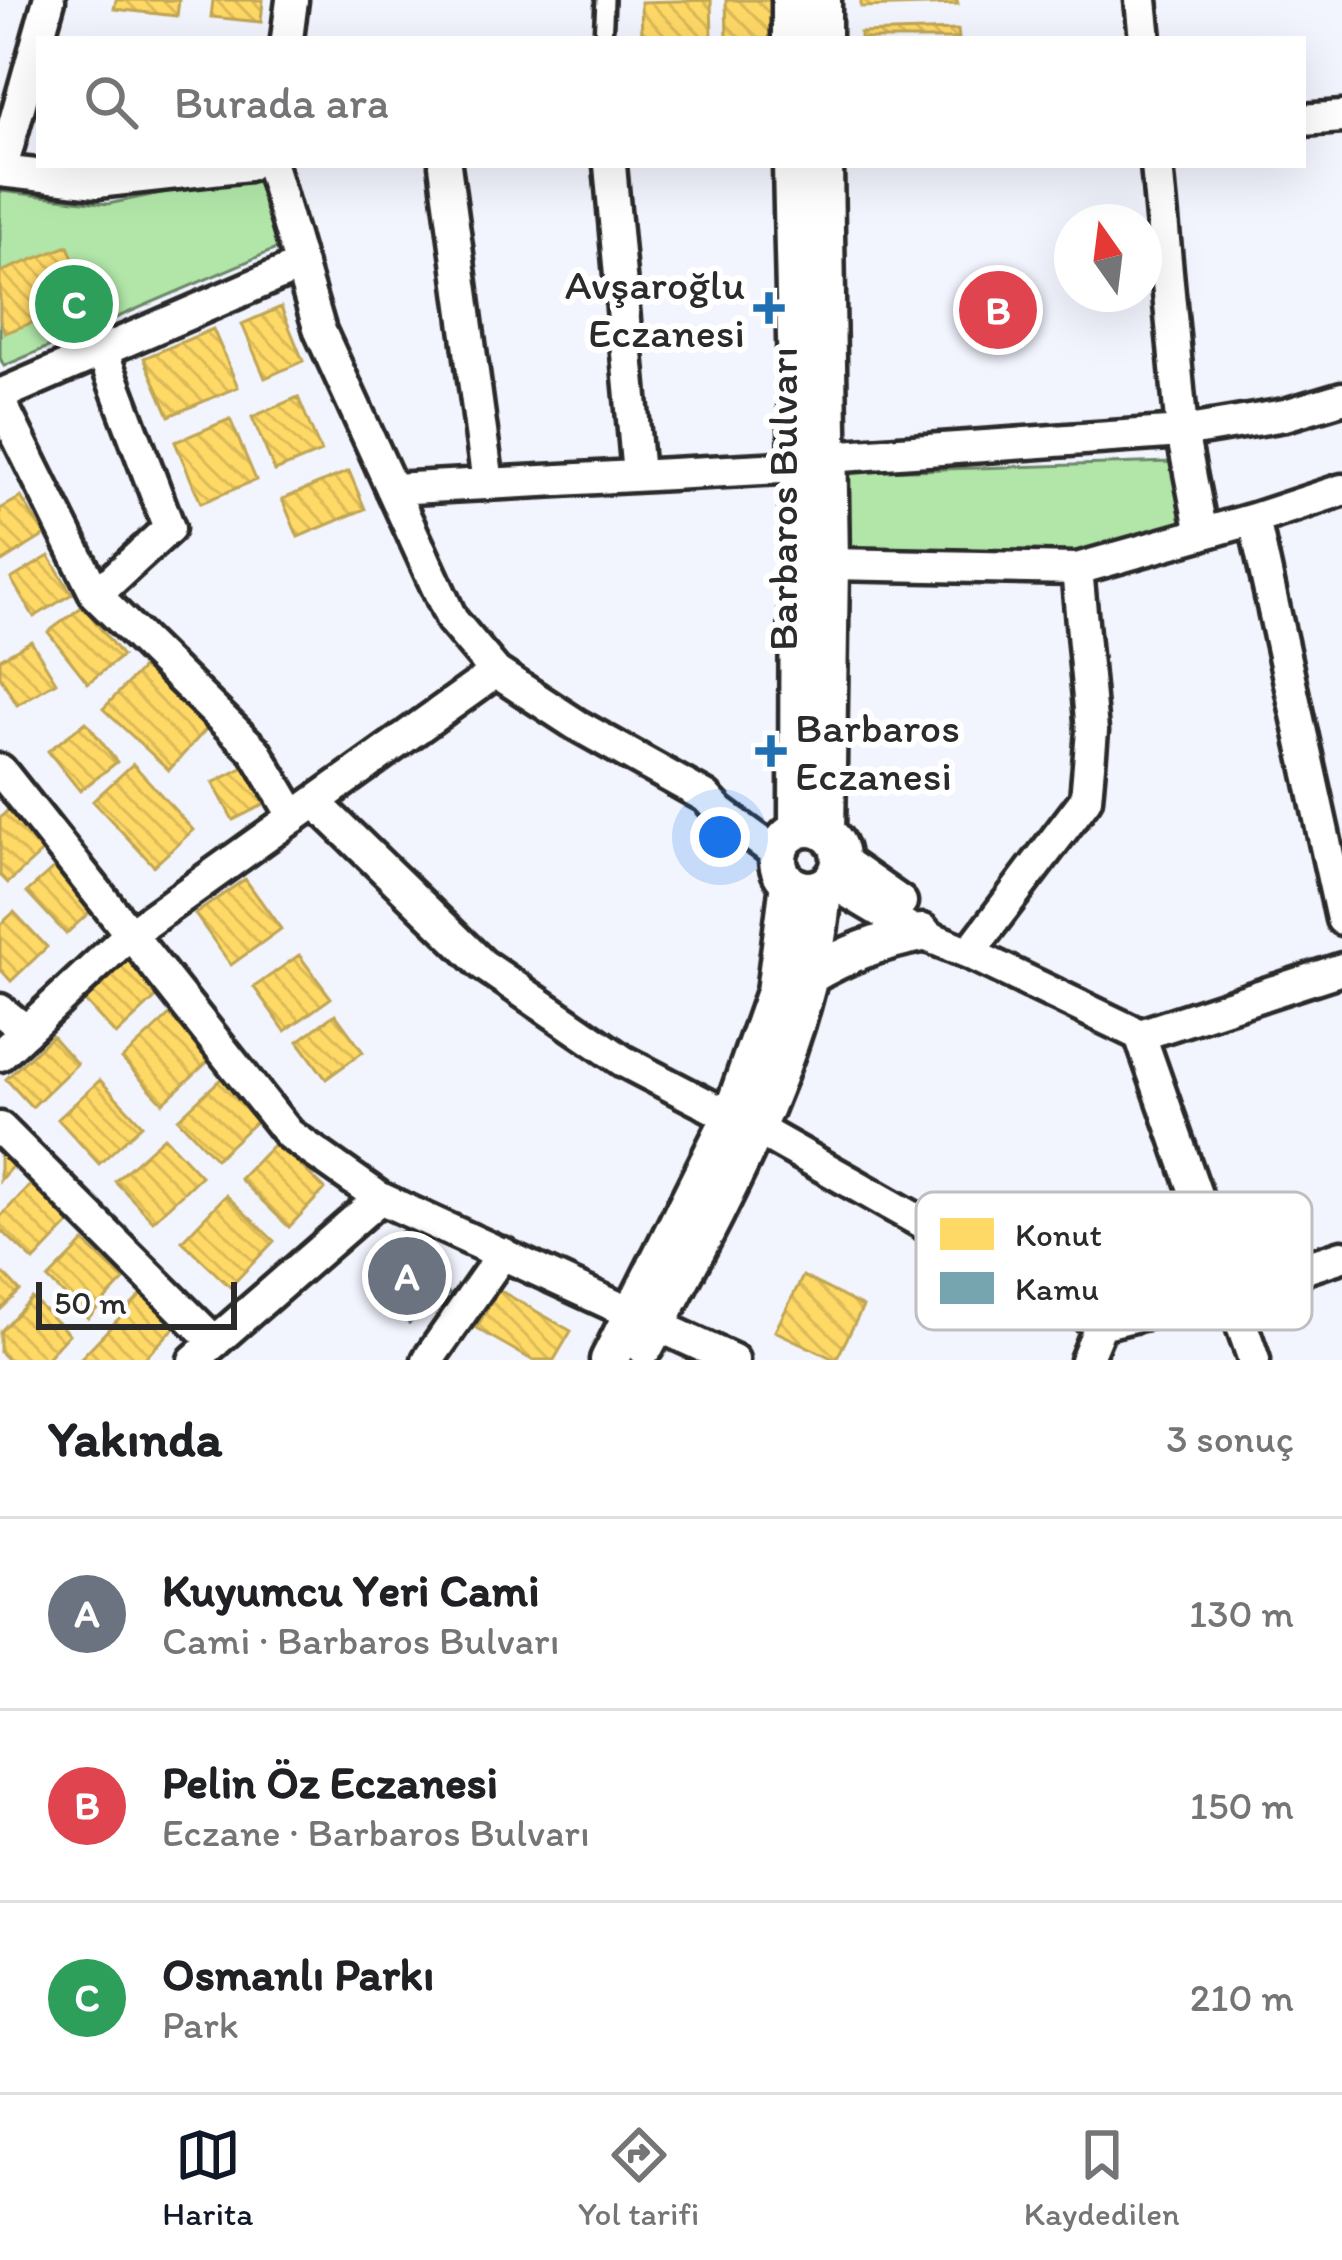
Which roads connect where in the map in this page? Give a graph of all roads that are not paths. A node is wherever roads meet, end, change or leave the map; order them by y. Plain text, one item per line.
1 (292, 0) edge
2 (604, 0) edge
3 (791, 0) edge
4 (822, 0) edge
5 (1141, 0) edge
6 (44, 2) edge
7 (287, 36) edge
8 (603, 36) edge
9 (791, 36) edge
10 (823, 36) edge
11 (1145, 36) edge
12 (1342, 117) edge
13 (1306, 120) edge
14 (221, 168) edge
15 (272, 168) edge
16 (446, 168) edge
17 (610, 168) edge
18 (792, 168) edge
19 (824, 168) edge
20 (1156, 168) edge
21 (0, 171) edge
22 (301, 265) junction
23 (102, 351) junction
24 (0, 398) edge
25 (1342, 398) edge
26 (1182, 432) junction
27 (814, 462) junction
28 (638, 475) junction
29 (488, 483) junction
30 (392, 490) junction
31 (1342, 490) edge
32 (1254, 519) junction
33 (1202, 534) junction
34 (830, 564) junction
35 (1077, 568) junction
36 (97, 595) junction
37 (496, 672) junction
38 (0, 770) edge
39 (304, 809) junction
40 (810, 858) junction
41 (1342, 919) edge
42 (130, 934) junction
43 (928, 935) junction
44 (969, 953) junction
45 (1342, 969) edge
46 (809, 976) junction
47 (0, 1010) edge
48 (26, 1031) junction
49 (1140, 1035) junction
50 (0, 1055) edge
51 (743, 1123) junction
52 (0, 1129) edge
53 (1196, 1192) edge
54 (380, 1198) junction
55 (916, 1220) edge
56 (503, 1253) junction
57 (1342, 1256) edge
58 (1312, 1266) edge
59 (646, 1319) junction
60 (1098, 1330) edge
61 (1244, 1330) edge
62 (205, 1351) edge
63 (428, 1360) edge
64 (610, 1360) edge
65 (637, 1360) edge
66 (734, 1360) edge
67 (1086, 1360) edge
68 (1254, 1360) edge

1 - 7 street
2 - 8 lane
3 - 9 street
4 - 10 street
5 - 11 street
6 - 21 street
12 - 13 street
14 - 21 street
15 - 22 street
16 - 29 street
17 - 28 street
18 - 27 street, Barbaros Bulvarı
19 - 27 street, Barbaros Bulvarı
20 - 26 street
22 - 23 street
22 - 30 street
23 - 24 street
23 - 36 street
24 - 36 street
25 - 26 street
26 - 27 street
26 - 33 street
27 - 28 street
27 - 34 street, Barbaros Bulvarı
27 - 40 street, Barbaros Bulvarı
28 - 29 street
29 - 30 street
30 - 37 street
31 - 32 street
32 - 33 street
32 - 41 street
33 - 35 street
34 - 35 street
34 - 40 street, Barbaros Bulvarı
35 - 44 street
36 - 39 street
37 - 39 street
37 - 40 street
38 - 42 street
39 - 42 street
39 - 51 street
40 - 43 street
40 - 46 street, Barbaros Bulvarı
40 - 51 street, Barbaros Bulvarı
42 - 48 street
42 - 54 street
43 - 44 street
43 - 46 street
44 - 49 street
45 - 49 street
46 - 51 street, Barbaros Bulvarı
47 - 48 street
48 - 50 street
49 - 53 street
51 - 55 street
51 - 59 street, Barbaros Bulvarı
52 - 62 street
54 - 56 street
54 - 62 street
56 - 59 street
56 - 63 street
57 - 58 street
59 - 64 street, Barbaros Bulvarı
59 - 65 street, Barbaros Bulvarı
59 - 66 street
60 - 67 street
61 - 68 street

